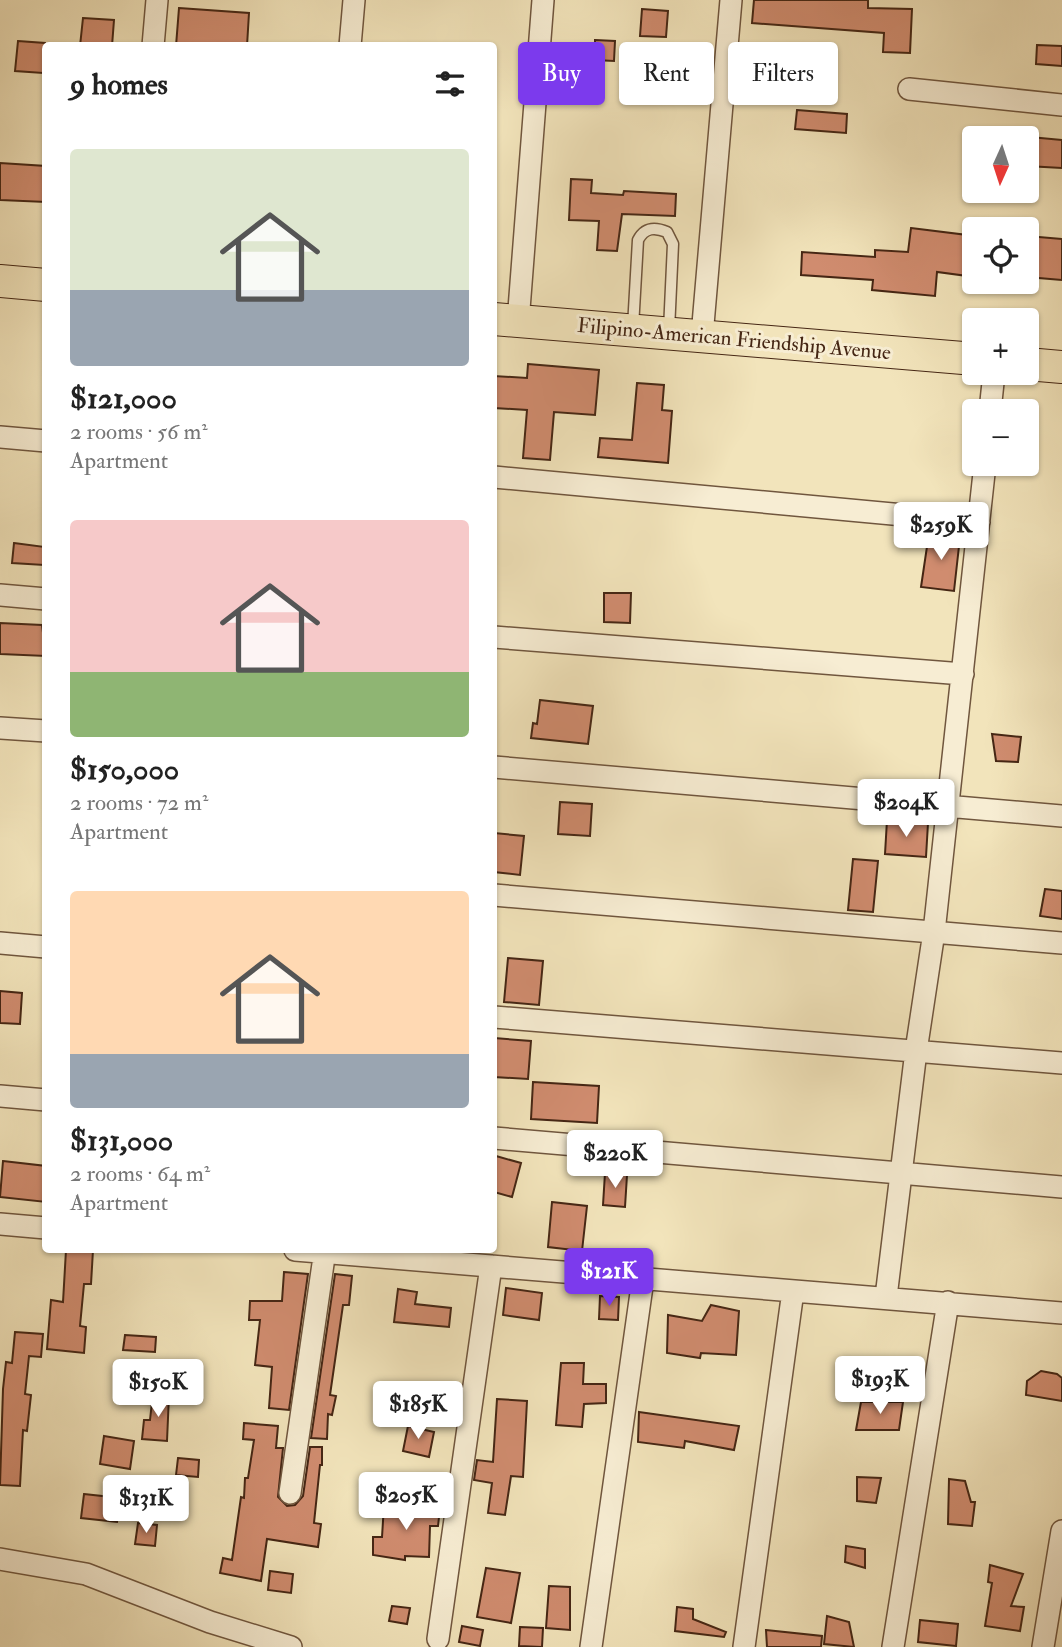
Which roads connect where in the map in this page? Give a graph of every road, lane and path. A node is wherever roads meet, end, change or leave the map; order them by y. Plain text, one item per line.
1 (157, 0) edge
2 (354, 0) edge
3 (543, 0) edge
4 (731, 0) edge
5 (153, 42) edge
6 (350, 42) edge
7 (909, 89) dead end
8 (1062, 105) edge
9 (0, 281) edge
10 (42, 285) edge
11 (506, 321) edge
12 (633, 330) junction
13 (669, 333) junction
14 (702, 336) junction
15 (962, 358) edge
16 (1039, 365) edge
17 (1062, 367) edge
18 (0, 437) edge
19 (42, 440) edge
20 (984, 476) edge
21 (497, 477) edge
22 (979, 522) junction
23 (0, 595) edge
24 (42, 599) edge
25 (497, 637) edge
26 (963, 674) junction
27 (0, 728) edge
28 (42, 731) edge
29 (497, 768) edge
30 (948, 805) junction
31 (1062, 816) edge
32 (497, 895) edge
33 (934, 932) junction
34 (0, 943) edge
35 (1062, 943) edge
36 (42, 947) edge
37 (497, 1017) edge
38 (916, 1051) junction
39 (1062, 1063) edge
40 (0, 1096) edge
41 (42, 1100) edge
42 (497, 1139) edge
43 (901, 1174) junction
44 (1062, 1187) edge
45 (0, 1224) edge
46 (42, 1228) edge
47 (325, 1253) edge
48 (347, 1253) edge
49 (491, 1266) junction
50 (643, 1279) junction
51 (793, 1291) junction
52 (886, 1297) junction
53 (947, 1303) junction
54 (1062, 1313) edge
55 (289, 1493) dead end
56 (1062, 1531) edge
57 (0, 1559) edge
58 (438, 1639) dead end
59 (291, 1647) edge
60 (591, 1647) edge
61 (744, 1647) edge
62 (893, 1647) edge
63 (1043, 1647) edge

1 - 5 street
2 - 6 street
3 - 11 street
4 - 14 street
7 - 8 street
9 - 10 main road
11 - 12 main road, Filipino-American Friendship Avenue
12 - 13 main road, Filipino-American Friendship Avenue
12 - 13 lane
13 - 14 main road, Filipino-American Friendship Avenue
14 - 15 main road, Filipino-American Friendship Avenue
16 - 17 main road
18 - 19 street
20 - 22 street
21 - 22 street
22 - 26 street
23 - 24 street
25 - 26 street
26 - 30 street
27 - 28 street
29 - 30 street
30 - 31 street
30 - 33 street
32 - 33 street
33 - 35 street
33 - 38 street
34 - 36 street
37 - 38 street
38 - 39 street
38 - 43 street
40 - 41 street
42 - 43 street
43 - 44 street
43 - 52 street
45 - 46 street
47 - 55 street
48 - 49 street
49 - 50 street
49 - 58 street
50 - 51 street
50 - 60 street
51 - 52 street
51 - 61 street
52 - 53 street
53 - 54 street
53 - 62 street
56 - 63 street
57 - 59 street

